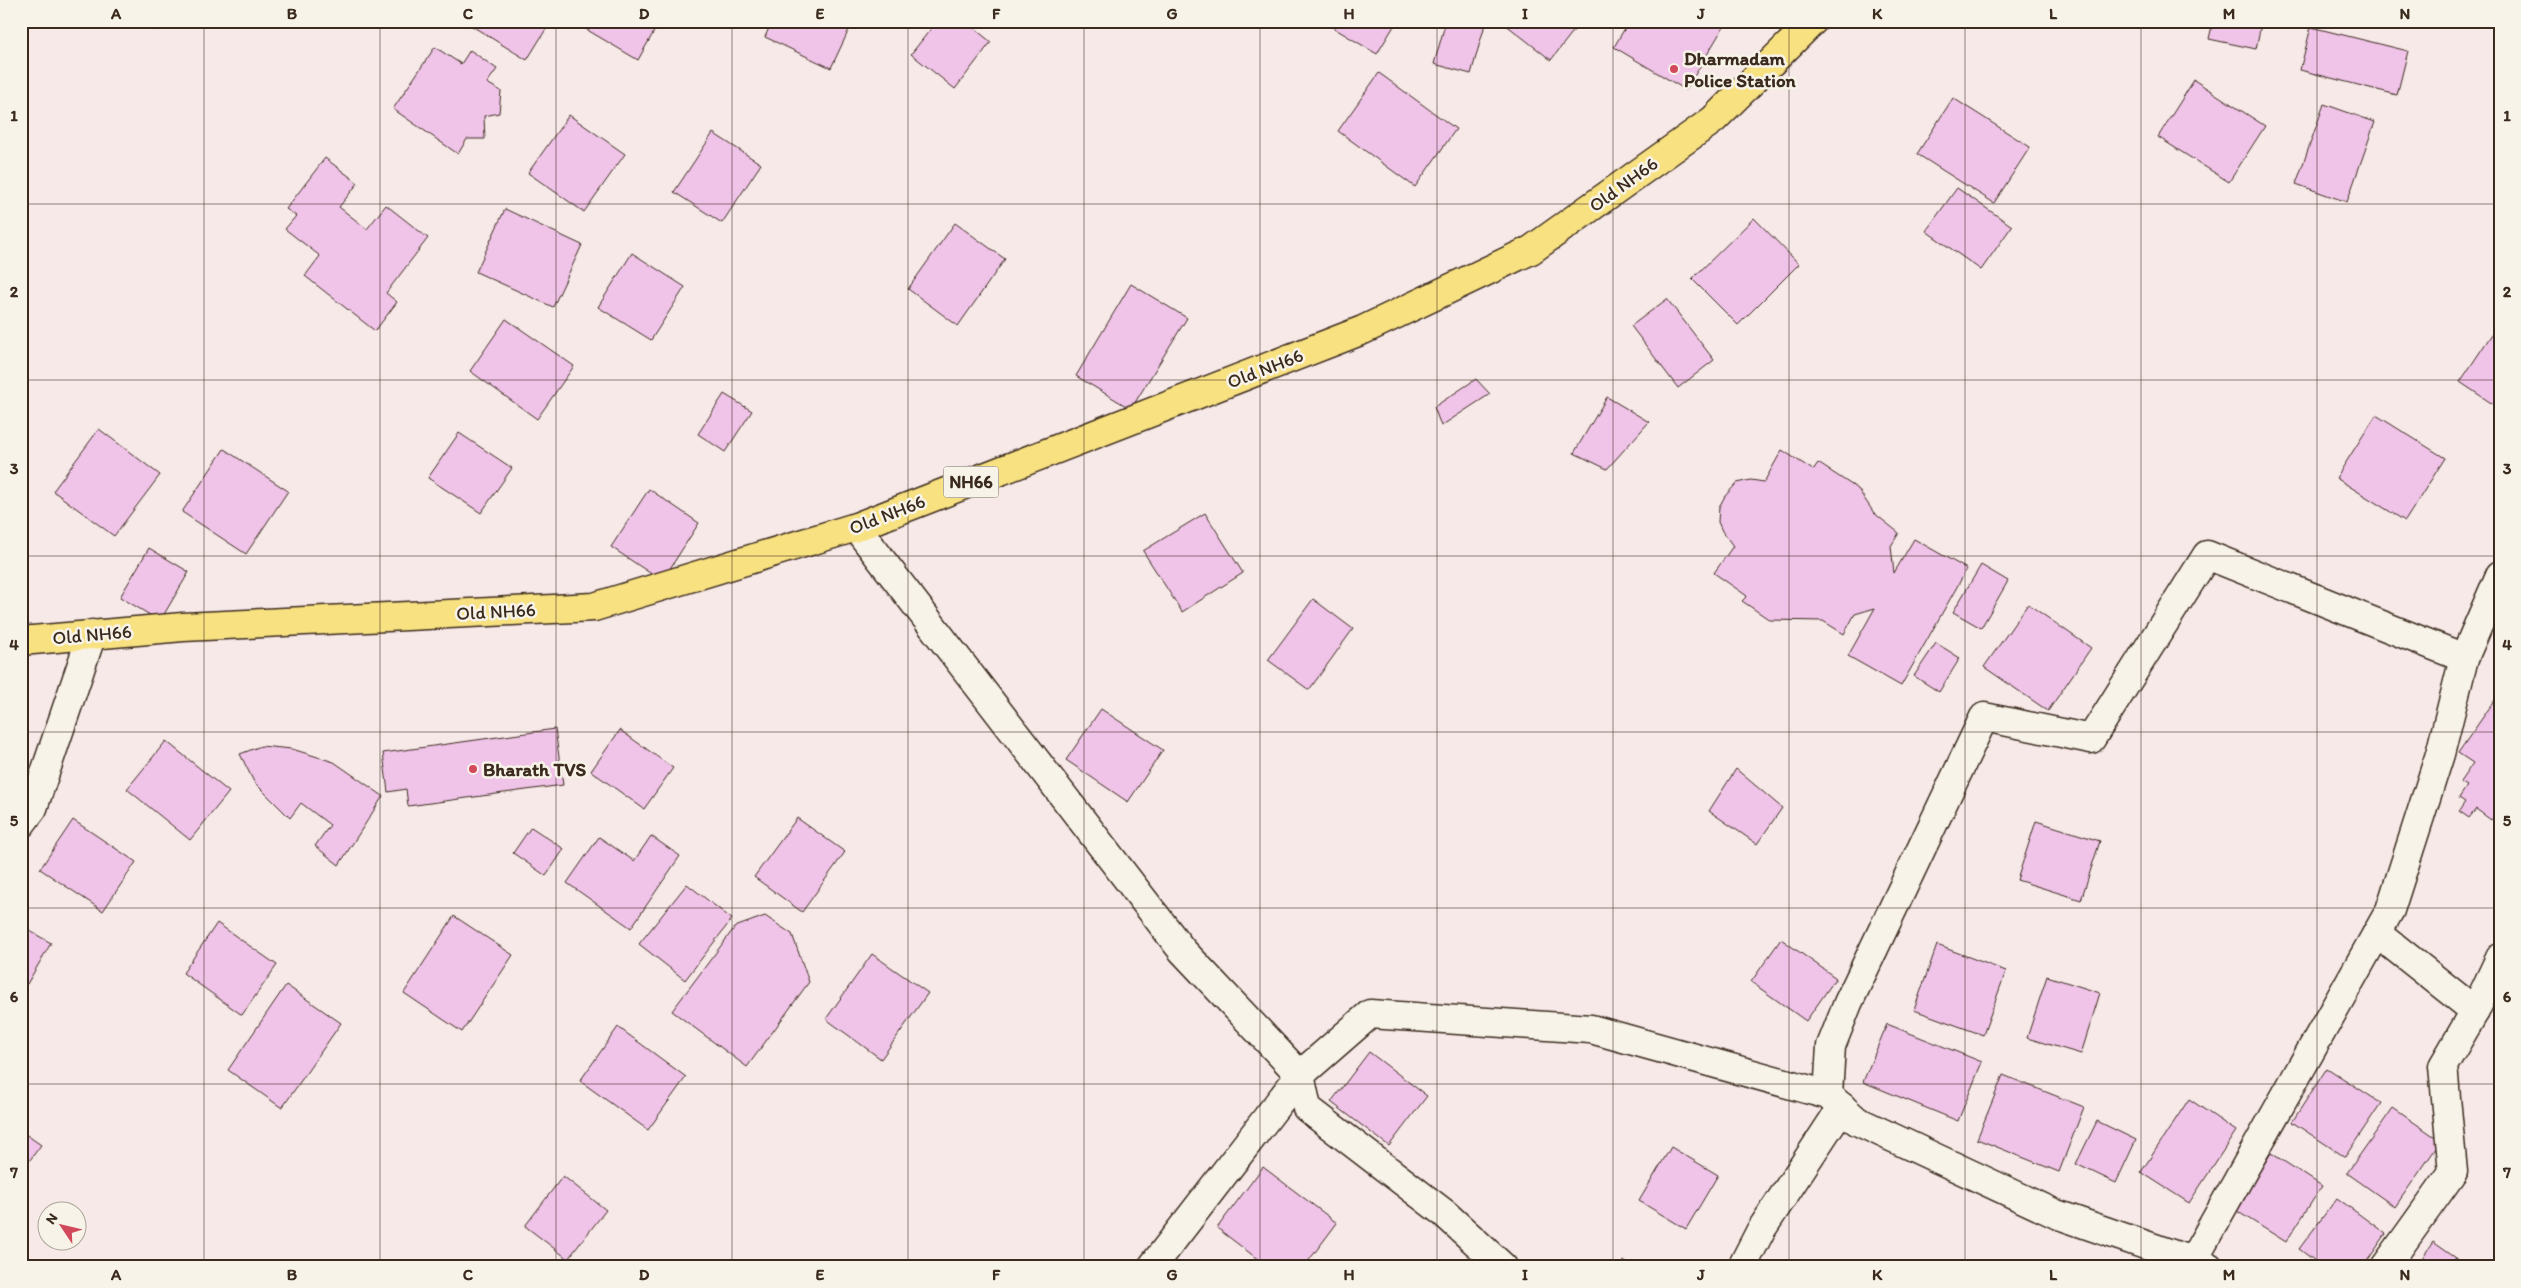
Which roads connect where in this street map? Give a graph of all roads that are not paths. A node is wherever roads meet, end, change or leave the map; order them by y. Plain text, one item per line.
1 (1813, 21) edge
2 (856, 527) junction
3 (2497, 592) edge
4 (92, 634) junction
5 (21, 640) edge
6 (2464, 658) junction
7 (21, 824) edge
8 (2376, 933) junction
9 (2500, 958) edge
10 (2475, 1011) junction
11 (1300, 1075) junction
12 (1835, 1101) junction
13 (2201, 1264) edge
14 (1152, 1267) edge
15 (1503, 1267) edge
16 (1742, 1267) edge
17 (2385, 1267) edge

1 - 2 main road, Old NH66 / NH66
2 - 4 main road, Old NH66 / NH66
2 - 11 street
3 - 6 street
4 - 5 main road, Old NH66 / NH66
4 - 7 street
6 - 8 street
6 - 12 street
8 - 10 street
8 - 13 street
9 - 10 street
10 - 17 street
11 - 12 street
11 - 14 street
11 - 15 street
12 - 13 street
12 - 16 street

